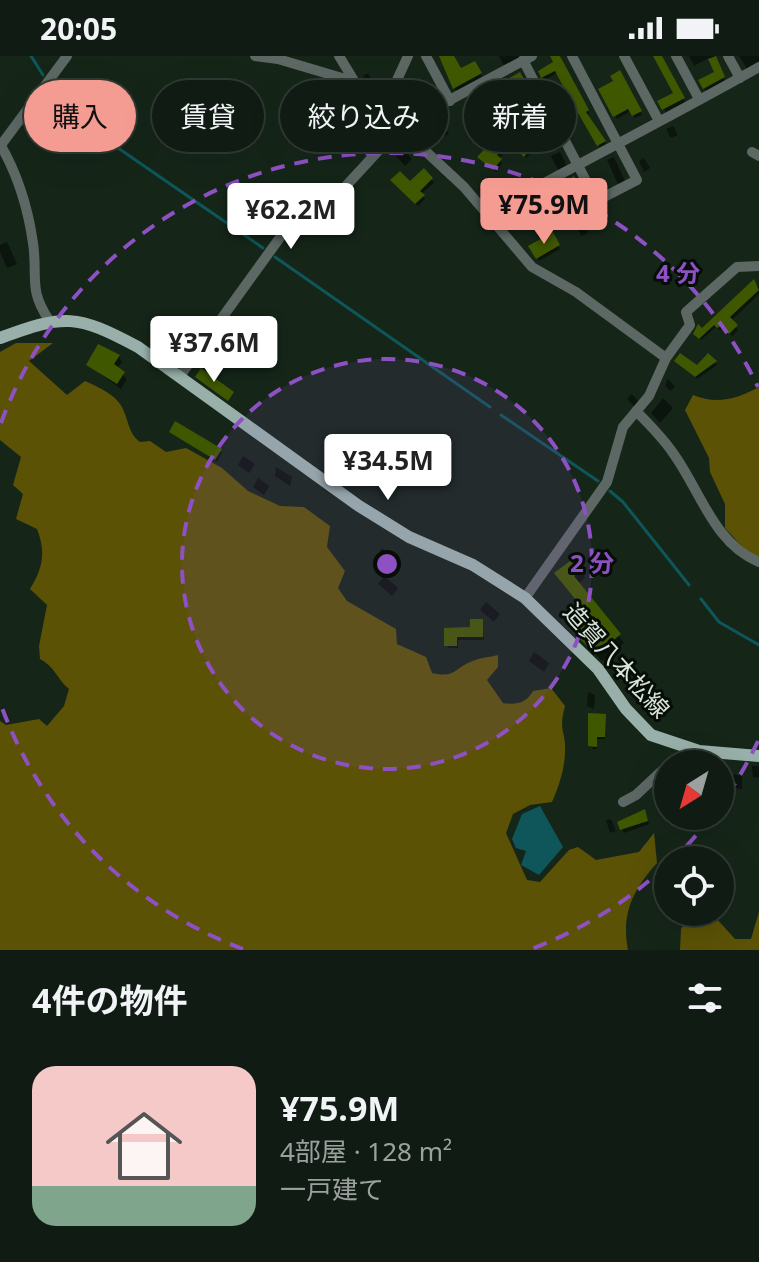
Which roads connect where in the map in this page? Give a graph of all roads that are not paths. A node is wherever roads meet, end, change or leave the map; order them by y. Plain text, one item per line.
1 (67, 56) edge
2 (255, 56) edge
3 (339, 56) edge
4 (408, 56) edge
5 (426, 56) edge
6 (572, 56) edge
7 (624, 56) edge
8 (676, 56) edge
9 (728, 56) edge
10 (527, 58) edge
11 (759, 67) edge
12 (740, 78) junction
13 (349, 80) edge
14 (351, 80) edge
15 (398, 80) edge
16 (699, 99) junction
17 (450, 101) joint
18 (659, 121) junction
19 (618, 143) junction
20 (0, 145) edge
21 (378, 152) edge
22 (426, 152) edge
23 (577, 165) junction
24 (596, 200) junction
25 (759, 266) edge
26 (49, 320) junction
27 (0, 338) edge
28 (666, 358) junction
29 (180, 376) junction
30 (636, 411) junction
31 (759, 562) edge
32 (525, 598) junction
33 (682, 748) joint
34 (759, 756) edge
35 (654, 780) edge
36 (623, 802) dead end

1 - 20 street
2 - 13 street
3 - 14 street
4 - 15 street
5 - 17 street
6 - 19 street
7 - 18 street
8 - 16 street
9 - 12 street
10 - 17 street
10 - 23 street
11 - 12 street
12 - 16 street
16 - 18 street
18 - 19 street
19 - 23 street
19 - 24 street
20 - 26 street
21 - 29 street
22 - 28 street
23 - 24 street
23 - 24 street
25 - 28 street
26 - 27 main road, 造賀八本松線
26 - 29 main road, 造賀八本松線
28 - 30 street
29 - 32 main road, 造賀八本松線
30 - 31 street
30 - 32 street
32 - 33 main road, 造賀八本松線
33 - 34 main road, 造賀八本松線
35 - 36 street

